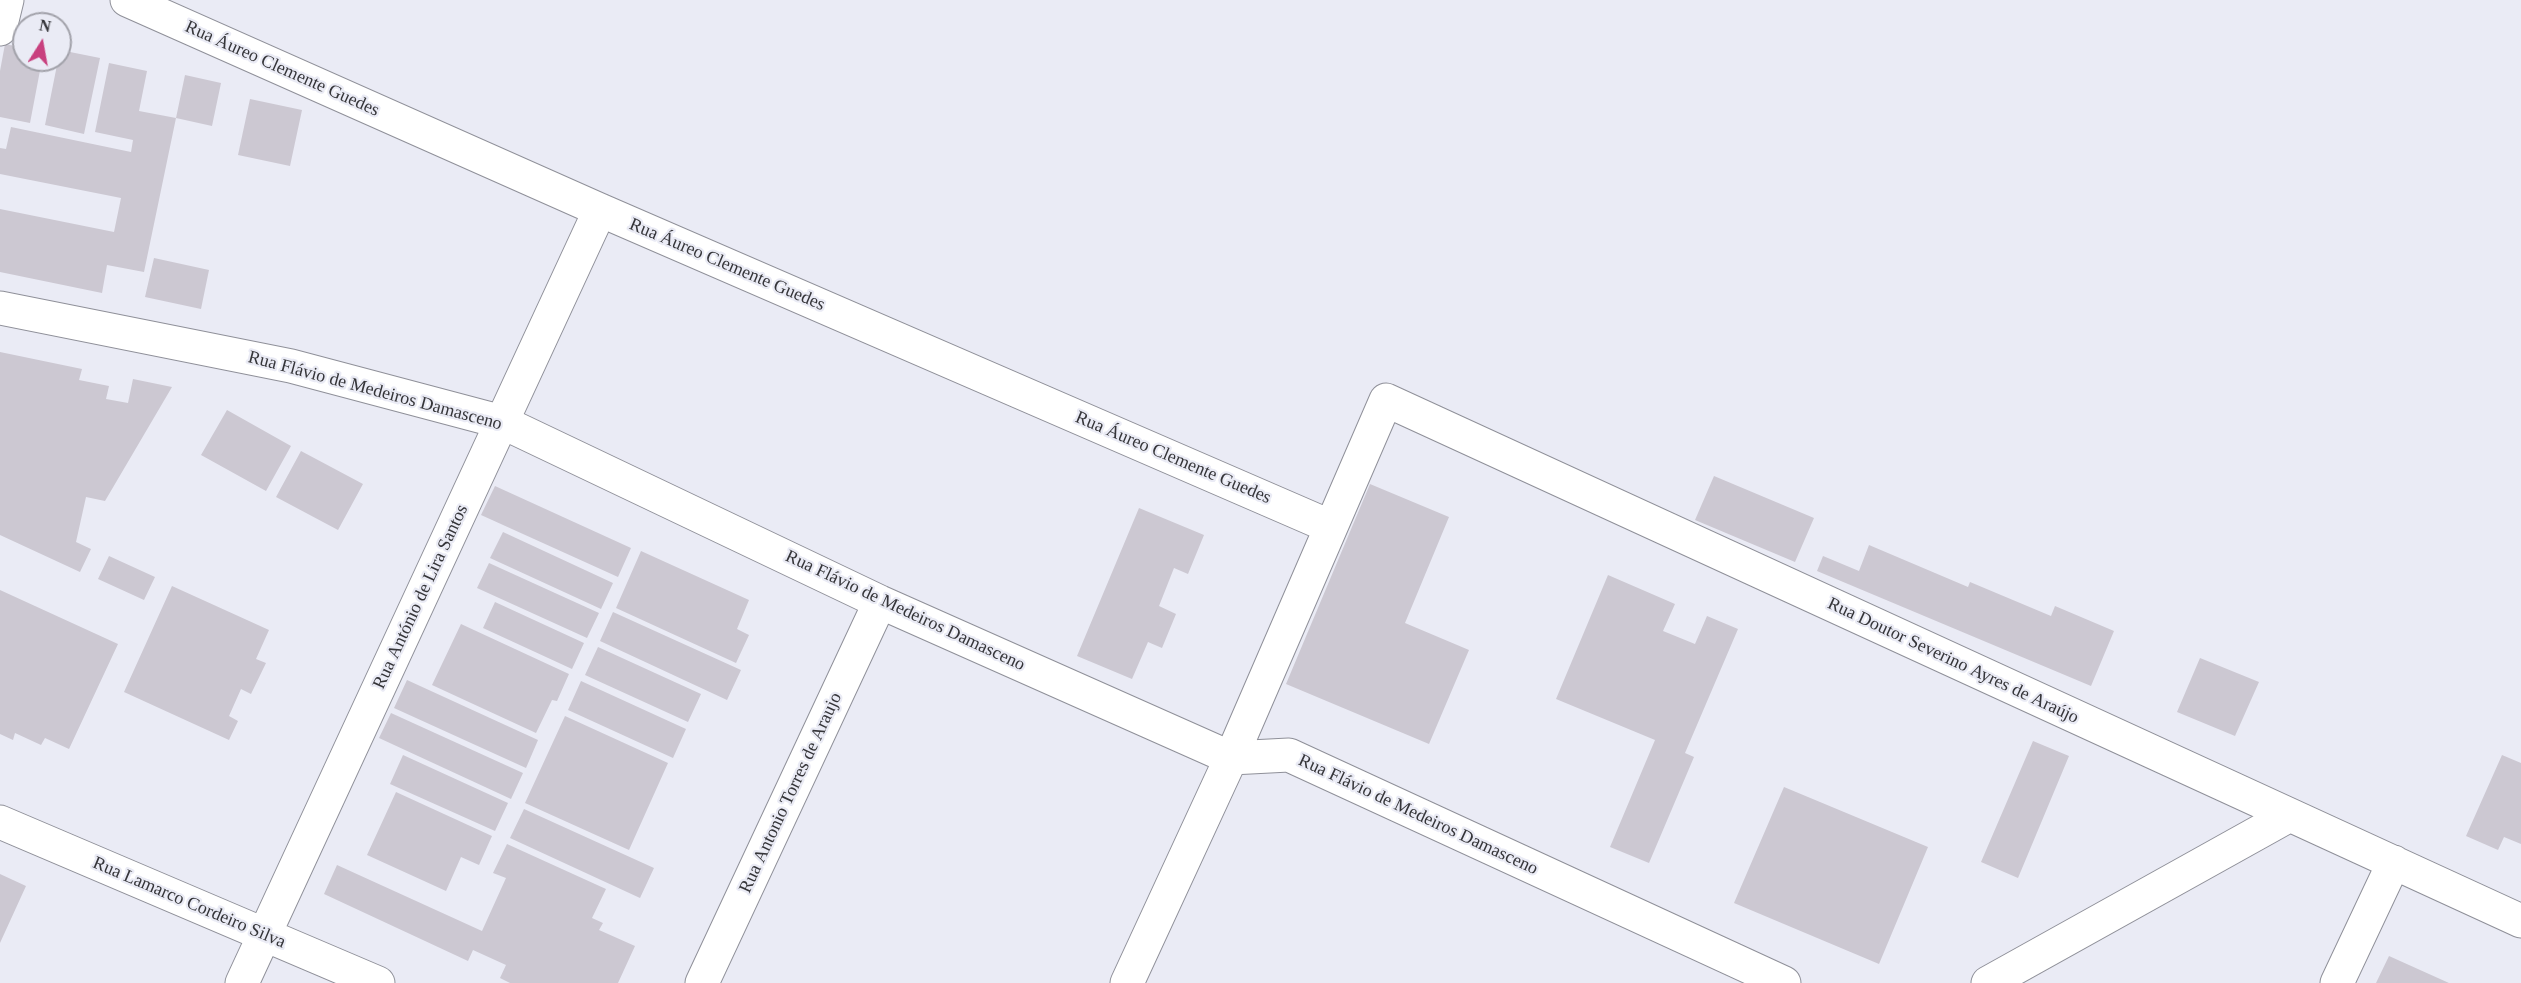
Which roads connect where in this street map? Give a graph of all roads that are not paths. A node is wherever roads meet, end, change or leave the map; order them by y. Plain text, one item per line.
1 (7, 0) edge
2 (127, 0) edge
3 (0, 29) edge
4 (600, 210) junction
5 (0, 308) edge
6 (502, 422) junction
7 (1329, 526) junction
8 (880, 602) junction
9 (1231, 758) junction
10 (2288, 816) junction
11 (0, 822) edge
12 (2394, 862) junction
13 (2521, 921) edge
14 (265, 936) junction
15 (242, 983) edge
16 (378, 983) edge
17 (702, 983) edge
18 (1127, 983) edge
19 (1784, 983) edge
20 (1988, 983) edge
21 (2337, 983) edge

1 - 3 street
2 - 4 street, Rua Áureo Clemente Guedes
4 - 6 street, Rua António de Lira Santos
4 - 7 street, Rua Áureo Clemente Guedes
5 - 6 street, Rua Flávio de Medeiros Damasceno
6 - 8 street, Rua Flávio de Medeiros Damasceno
6 - 14 street, Rua António de Lira Santos
7 - 9 street
7 - 10 street, Rua Doutor Severino Ayres de Araújo
8 - 9 street, Rua Flávio de Medeiros Damasceno
8 - 17 street, Rua Antonio Torres de Araujo
9 - 18 street
9 - 19 street, Rua Flávio de Medeiros Damasceno
10 - 12 street, Rua Doutor Severino Ayres de Araújo
10 - 20 street
11 - 14 street, Rua Lamarco Cordeiro Silva
12 - 13 street, Rua Doutor Severino Ayres de Araújo
12 - 21 street
14 - 15 street, Rua António de Lira Santos
14 - 16 street, Rua Lamarco Cordeiro Silva

